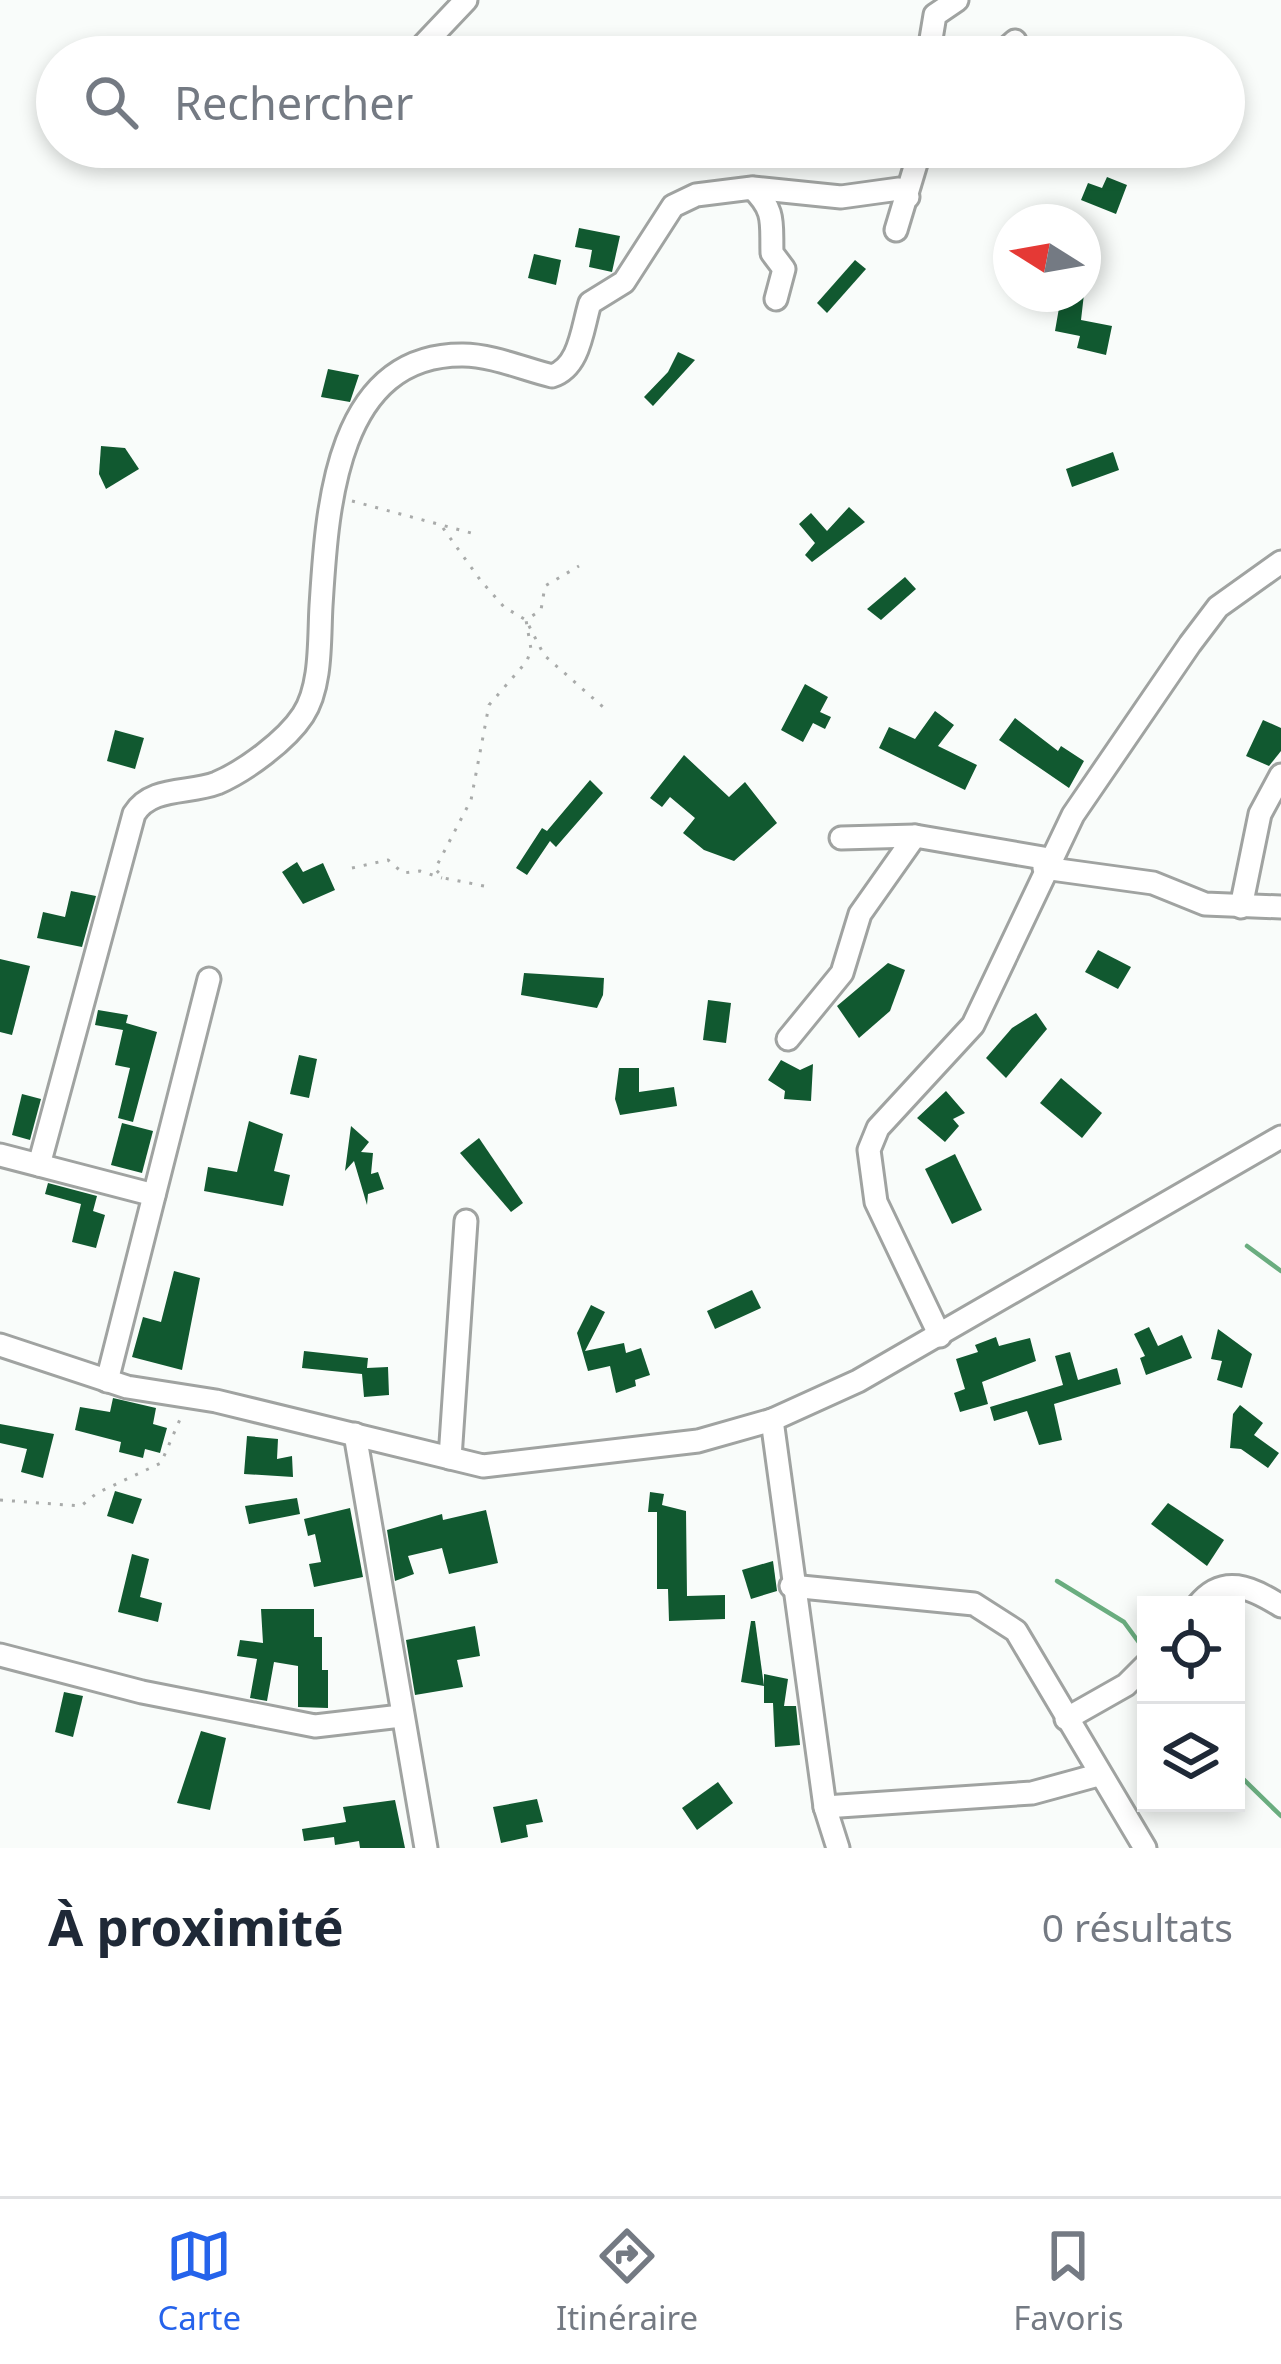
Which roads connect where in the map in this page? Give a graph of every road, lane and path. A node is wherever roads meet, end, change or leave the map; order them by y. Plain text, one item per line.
1 (466, 0) edge
2 (956, 0) edge
3 (432, 36) edge
4 (931, 36) edge
5 (915, 168) edge
6 (752, 188) junction
7 (908, 196) junction
8 (896, 230) dead end
9 (776, 299) dead end
10 (333, 499) junction
11 (443, 528) junction
12 (475, 534) dead end
13 (1281, 562) edge
14 (579, 566) dead end
15 (526, 620) junction
16 (603, 707) dead end
17 (1281, 776) edge
18 (916, 836) junction
19 (841, 838) dead end
20 (1047, 864) junction
21 (352, 868) dead end
22 (444, 878) junction
23 (484, 886) dead end
24 (1240, 907) junction
25 (1281, 907) edge
26 (209, 979) dead end
27 (788, 1039) dead end
28 (1281, 1137) edge
29 (0, 1155) edge
30 (39, 1165) junction
31 (154, 1195) junction
32 (466, 1221) dead end
33 (940, 1336) junction
34 (0, 1346) edge
35 (107, 1381) junction
36 (186, 1398) junction
37 (772, 1420) junction
38 (355, 1434) junction
39 (450, 1458) junction
40 (0, 1500) edge
41 (791, 1586) junction
42 (1205, 1596) edge
43 (1281, 1606) edge
44 (0, 1655) edge
45 (1137, 1674) edge
46 (400, 1716) junction
47 (1066, 1719) junction
48 (1098, 1775) junction
49 (825, 1807) junction
50 (426, 1848) edge
51 (838, 1848) edge
52 (1145, 1848) edge

1 - 3 street
2 - 4 street
5 - 7 street
6 - 7 street
6 - 9 street
6 - 10 street
7 - 8 street
10 - 11 path
10 - 30 street
11 - 12 path
11 - 15 path
13 - 20 street
14 - 15 path
15 - 16 path
15 - 22 path
17 - 24 street
18 - 19 street
18 - 20 street
18 - 27 street
20 - 24 street
20 - 33 street
21 - 22 path
22 - 23 path
24 - 25 street
26 - 31 street
28 - 33 street
29 - 30 street
30 - 31 street
31 - 35 street
32 - 39 street
33 - 37 street
34 - 35 street
35 - 36 street
36 - 38 street
36 - 40 path
37 - 39 street
37 - 41 street
38 - 39 street
38 - 46 street
41 - 47 street
41 - 49 street
42 - 43 street
44 - 46 street
45 - 47 street
46 - 50 street
47 - 48 street
48 - 49 street
48 - 52 street
49 - 51 street

